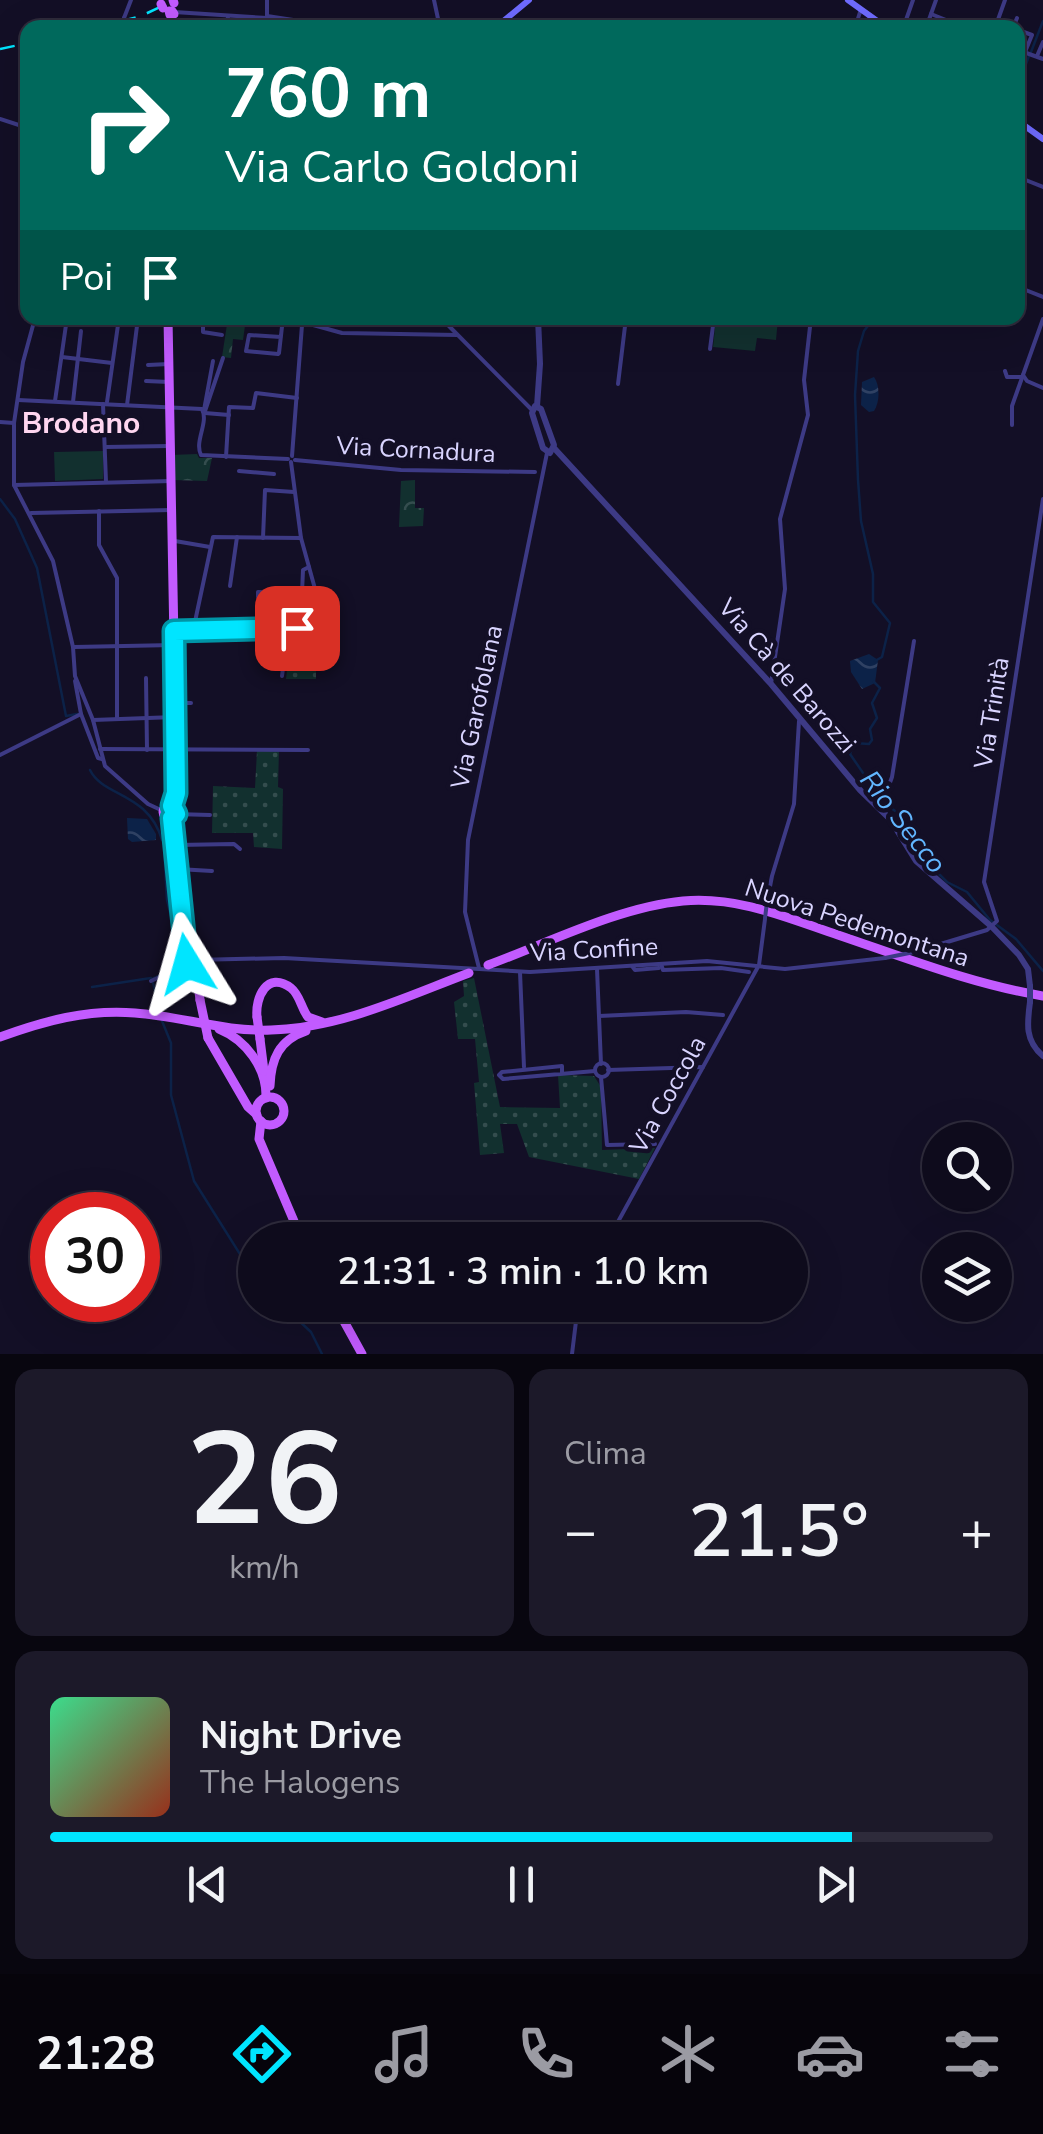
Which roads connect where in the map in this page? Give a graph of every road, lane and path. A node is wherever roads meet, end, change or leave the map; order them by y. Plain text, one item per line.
1 (267, 0) edge
2 (530, 0) edge
3 (848, 0) edge
4 (914, 0) edge
5 (936, 0) edge
6 (862, 9) junction
7 (931, 14) junction
8 (172, 15) edge
9 (231, 16) junction
10 (267, 17) junction
11 (231, 20) edge
12 (289, 20) edge
13 (506, 20) edge
14 (857, 20) edge
15 (876, 20) edge
16 (906, 20) dead end
17 (929, 20) edge
18 (946, 20) edge
19 (1025, 32) edge
20 (1043, 42) edge
21 (1025, 52) joint
22 (1040, 58) edge
23 (1043, 319) edge
24 (33, 325) edge
25 (66, 325) edge
26 (117, 325) edge
27 (137, 325) edge
28 (168, 325) edge
29 (203, 325) edge
30 (281, 325) edge
31 (303, 325) edge
32 (316, 325) edge
33 (448, 325) edge
34 (538, 325) edge
35 (626, 325) edge
36 (713, 325) edge
37 (810, 325) edge
38 (81, 331) dead end
39 (457, 335) junction
40 (222, 336) dead end
41 (280, 337) junction
42 (710, 348) dead end
43 (61, 356) junction
44 (78, 358) junction
45 (223, 358) dead end
46 (213, 362) dead end
47 (112, 363) junction
48 (169, 364) junction
49 (148, 365) dead end
50 (1006, 370) dead end
51 (1022, 376) junction
52 (146, 381) dead end
53 (169, 382) junction
54 (618, 384) dead end
55 (1043, 388) edge
56 (297, 398) junction
57 (18, 400) junction
58 (55, 402) junction
59 (73, 402) junction
60 (105, 404) junction
61 (127, 405) junction
62 (170, 407) junction
63 (535, 408) junction
64 (204, 411) junction
65 (229, 415) junction
66 (0, 422) edge
67 (14, 422) junction
68 (1012, 425) dead end
69 (170, 446) junction
70 (104, 447) junction
71 (550, 450) junction
72 (226, 456) junction
73 (252, 458) junction
74 (292, 459) junction
75 (239, 470) dead end
76 (251, 472) junction
77 (535, 472) dead end
78 (274, 474) dead end
79 (172, 481) junction
80 (106, 482) junction
81 (14, 485) junction
82 (294, 492) junction
83 (1043, 499) edge
84 (172, 510) junction
85 (98, 511) junction
86 (29, 513) junction
87 (238, 537) junction
88 (263, 538) junction
89 (302, 538) junction
90 (171, 540) junction
91 (1036, 547) junction
92 (210, 548) junction
93 (1043, 548) edge
94 (309, 567) junction
95 (230, 586) dead end
96 (302, 593) junction
97 (316, 594) junction
98 (258, 597) dead end
99 (297, 628) dead end
100 (276, 629) junction
101 (174, 631) junction
102 (193, 631) junction
103 (914, 640) dead end
104 (119, 645) junction
105 (174, 645) junction
106 (73, 647) junction
107 (285, 658) junction
108 (75, 676) junction
109 (282, 676) dead end
110 (146, 678) dead end
111 (771, 684) junction
112 (175, 703) junction
113 (190, 703) dead end
114 (82, 714) junction
115 (146, 718) junction
116 (176, 718) junction
117 (799, 718) junction
118 (117, 719) junction
119 (92, 720) junction
120 (100, 750) junction
121 (147, 750) junction
122 (176, 750) junction
123 (308, 750) dead end
124 (0, 755) edge
125 (102, 759) junction
126 (882, 805) junction
127 (170, 812) junction
128 (210, 815) dead end
129 (177, 845) junction
130 (240, 849) dead end
131 (178, 870) junction
132 (212, 872) dead end
133 (182, 921) junction
134 (994, 925) junction
135 (194, 960) junction
136 (721, 965) junction
137 (758, 967) junction
138 (479, 969) junction
139 (597, 969) junction
140 (520, 972) junction
141 (750, 972) dead end
142 (152, 981) dead end
143 (1043, 996) edge
144 (392, 1002) junction
145 (300, 1004) junction
146 (722, 1015) dead end
147 (599, 1016) junction
148 (347, 1018) junction
149 (207, 1024) junction
150 (262, 1035) junction
151 (0, 1037) edge
152 (1043, 1056) edge
153 (602, 1064) junction
154 (703, 1067) junction
155 (524, 1068) junction
156 (608, 1070) junction
157 (595, 1071) junction
158 (562, 1073) junction
159 (602, 1077) junction
160 (268, 1086) junction
161 (266, 1100) junction
162 (245, 1101) junction
163 (262, 1120) junction
164 (655, 1144) dead end
165 (294, 1222) edge
166 (618, 1222) edge
167 (344, 1322) edge
168 (576, 1322) edge
169 (362, 1354) edge
170 (572, 1354) edge

1 - 10 street
2 - 13 main road
3 - 6 main road
4 - 16 street
5 - 7 street
6 - 14 street
6 - 15 main road
7 - 17 street
7 - 18 street
8 - 9 street
9 - 10 street
9 - 11 street
10 - 12 street
19 - 21 street
20 - 22 street
21 - 22 street
23 - 51 street
24 - 57 street
25 - 43 street
26 - 47 street
27 - 61 street
28 - 48 main road
29 - 40 street
30 - 41 street
31 - 56 street
32 - 39 street
33 - 39 street
34 - 63 street
35 - 54 street
36 - 42 street
37 - 111 street
38 - 44 street
39 - 63 street
41 - 41 street
43 - 44 street
43 - 58 street
44 - 47 street
44 - 59 street
45 - 64 street
46 - 64 street
47 - 60 street
48 - 49 street
48 - 53 main road
50 - 51 street
51 - 55 street
51 - 68 street
52 - 53 street
53 - 62 main road
56 - 65 street
56 - 74 street
57 - 58 street
57 - 67 street
58 - 59 street
59 - 60 street
60 - 61 street
60 - 70 street
61 - 62 street
62 - 64 street
62 - 69 main road
63 - 71 street
64 - 65 street
64 - 72 street
65 - 72 street
66 - 67 street
67 - 81 street
69 - 70 street
69 - 79 main road
70 - 80 street
71 - 111 street, Via Cà de Barozzi
71 - 138 street, Via Garofolana
72 - 73 street, Via Cornadura
73 - 74 street, Via Cornadura
73 - 76 street
74 - 77 street, Via Cornadura
74 - 82 street
75 - 76 street
76 - 78 street
79 - 80 street
79 - 84 main road
80 - 81 street
81 - 86 street
82 - 88 street
82 - 89 street
83 - 91 street, Via Trinità
84 - 85 street
84 - 90 main road
85 - 86 street
85 - 104 street
86 - 106 street
87 - 88 street
87 - 92 street
87 - 95 street
88 - 89 street
89 - 94 street
90 - 92 street
90 - 101 main road
91 - 93 street
91 - 134 street, Via Trinità
92 - 102 street
94 - 96 street
94 - 97 street
96 - 97 street
96 - 98 street
97 - 107 street
99 - 100 street
100 - 102 street
100 - 107 street
101 - 102 street
101 - 105 main road
103 - 126 street
104 - 105 street
104 - 106 street
104 - 118 street
105 - 112 main road
106 - 108 street
107 - 109 street
108 - 114 street
108 - 119 street
110 - 115 street
111 - 117 street, Via Cà de Barozzi
112 - 113 street
112 - 116 main road
114 - 124 street
114 - 125 street
115 - 116 street
115 - 118 street
115 - 121 street
116 - 122 main road
117 - 126 street, Via Cà de Barozzi
117 - 137 street, bridge
118 - 119 street
119 - 120 street
120 - 121 street
120 - 125 street
121 - 122 street
122 - 123 street
122 - 127 main road
125 - 127 street
126 - 134 street, Via Cà de Barozzi
127 - 128 street
127 - 129 main road
129 - 130 street
129 - 131 main road
131 - 132 street
131 - 133 main road
133 - 135 main road
133 - 142 street
134 - 137 street, Via Confine, bridge
134 - 152 street, Via Cà de Barozzi, bridge
135 - 138 street, Via Confine
135 - 162 main road, bridge
136 - 137 street, Via Confine
136 - 139 street, Via Confine
136 - 141 street
137 - 154 street, Via Coccola
138 - 140 street, Via Confine
138 - 143 main road, Nuova Pedemontana
138 - 144 main road, Nuova Pedemontana
139 - 140 street, Via Confine
139 - 147 street
140 - 155 street
144 - 145 main road
144 - 148 main road, Nuova Pedemontana
145 - 150 main road
145 - 150 main road, bridge
146 - 147 street
147 - 153 street
148 - 150 main road, Nuova Pedemontana
148 - 160 main road
149 - 150 main road, Nuova Pedemontana
149 - 151 main road, Nuova Pedemontana
149 - 160 main road
150 - 160 main road
153 - 156 street
153 - 157 street
154 - 156 street
154 - 166 street, Via Coccola
155 - 158 street
155 - 158 street
156 - 159 street
157 - 158 street
157 - 159 street
159 - 164 street
160 - 161 main road
161 - 162 main road
161 - 163 main road
161 - 163 main road
162 - 163 main road
163 - 165 main road
167 - 169 main road
168 - 170 street

